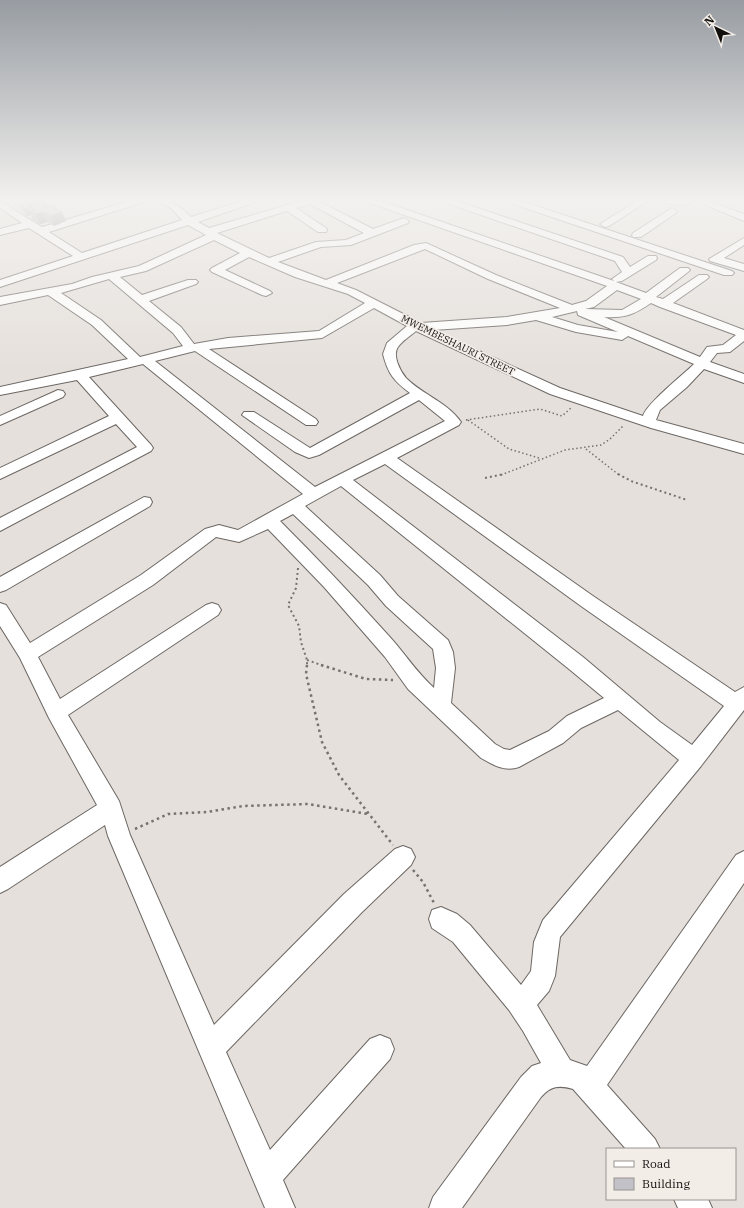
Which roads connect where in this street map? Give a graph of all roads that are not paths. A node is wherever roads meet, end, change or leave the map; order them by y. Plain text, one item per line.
1 (80, 257) edge
2 (165, 257) edge
3 (240, 257) edge
4 (260, 257) edge
5 (280, 257) edge
6 (392, 257) edge
7 (450, 257) edge
8 (535, 257) edge
9 (614, 257) edge
10 (682, 257) edge
11 (652, 258) dead end
12 (714, 258) edge
13 (270, 261) junction
14 (744, 268) edge
15 (684, 270) dead end
16 (628, 273) junction
17 (728, 273) dead end
18 (112, 276) junction
19 (703, 277) dead end
20 (192, 282) dead end
21 (328, 283) junction
22 (0, 284) edge
23 (613, 285) junction
24 (50, 292) junction
25 (266, 293) dead end
26 (649, 298) junction
27 (140, 300) junction
28 (0, 301) edge
29 (374, 303) junction
30 (664, 304) junction
31 (574, 311) junction
32 (538, 316) junction
33 (415, 326) junction
34 (744, 334) edge
35 (643, 338) junction
36 (194, 348) junction
37 (141, 360) junction
38 (703, 363) junction
39 (80, 375) junction
40 (744, 379) edge
41 (0, 391) edge
42 (58, 394) dead end
43 (420, 394) junction
44 (249, 415) dead end
45 (119, 417) junction
46 (0, 421) edge
47 (311, 422) dead end
48 (648, 422) junction
49 (744, 449) edge
50 (387, 458) junction
51 (0, 474) edge
52 (342, 479) junction
53 (314, 494) junction
54 (144, 502) dead end
55 (295, 506) junction
56 (270, 521) junction
57 (0, 525) edge
58 (0, 585) edge
59 (212, 610) dead end
60 (2, 619) edge
61 (28, 654) junction
62 (741, 699) edge
63 (619, 700) junction
64 (440, 706) junction
65 (56, 712) junction
66 (694, 759) junction
67 (111, 808) junction
68 (403, 857) road end
69 (744, 863) edge
70 (0, 881) edge
71 (442, 919) road end
72 (521, 1004) junction
73 (211, 1048) junction
74 (380, 1049) dead end
75 (561, 1072) junction
76 (590, 1086) junction
77 (644, 1148) edge
78 (266, 1177) junction
79 (690, 1200) edge
80 (280, 1208) edge
81 (444, 1208) edge
82 (697, 1208) edge

1 - 22 street
2 - 18 street
3 - 25 street
4 - 13 street, MWEMBESHAURI STREET
5 - 13 street
6 - 21 street
7 - 31 street
8 - 23 street
9 - 16 street
10 - 17 street
11 - 16 street
12 - 14 street
13 - 21 street, MWEMBESHAURI STREET
15 - 26 street
16 - 23 street
18 - 24 street
18 - 27 street
19 - 30 street
20 - 27 street
21 - 29 street, MWEMBESHAURI STREET
23 - 26 street
23 - 31 street
24 - 28 street
24 - 37 street
26 - 30 street
26 - 31 street
27 - 36 street
29 - 33 street, MWEMBESHAURI STREET
29 - 36 street
30 - 34 street
31 - 32 street
31 - 35 street
32 - 33 street
32 - 35 street
33 - 43 street
33 - 48 street, MWEMBESHAURI STREET
34 - 38 street
35 - 38 street
36 - 37 street
36 - 47 street
37 - 39 street
37 - 53 street
38 - 40 street
38 - 48 street
39 - 41 street
39 - 45 street
42 - 46 street
43 - 44 street
43 - 50 street
45 - 51 street
45 - 57 street
48 - 49 street, MWEMBESHAURI STREET
50 - 52 street
50 - 62 street
52 - 53 street
52 - 63 street
53 - 55 street
54 - 58 street
55 - 56 street
55 - 64 street
56 - 61 street
56 - 64 street
59 - 65 street
60 - 61 street
61 - 65 street
62 - 66 street
63 - 64 street
63 - 66 street
65 - 67 street
66 - 72 street
67 - 70 street
67 - 73 street
68 - 73 street
69 - 76 street
71 - 72 street
72 - 75 street
73 - 78 street
74 - 78 street
75 - 76 street
75 - 81 street
76 - 77 street
78 - 80 street
79 - 82 street

